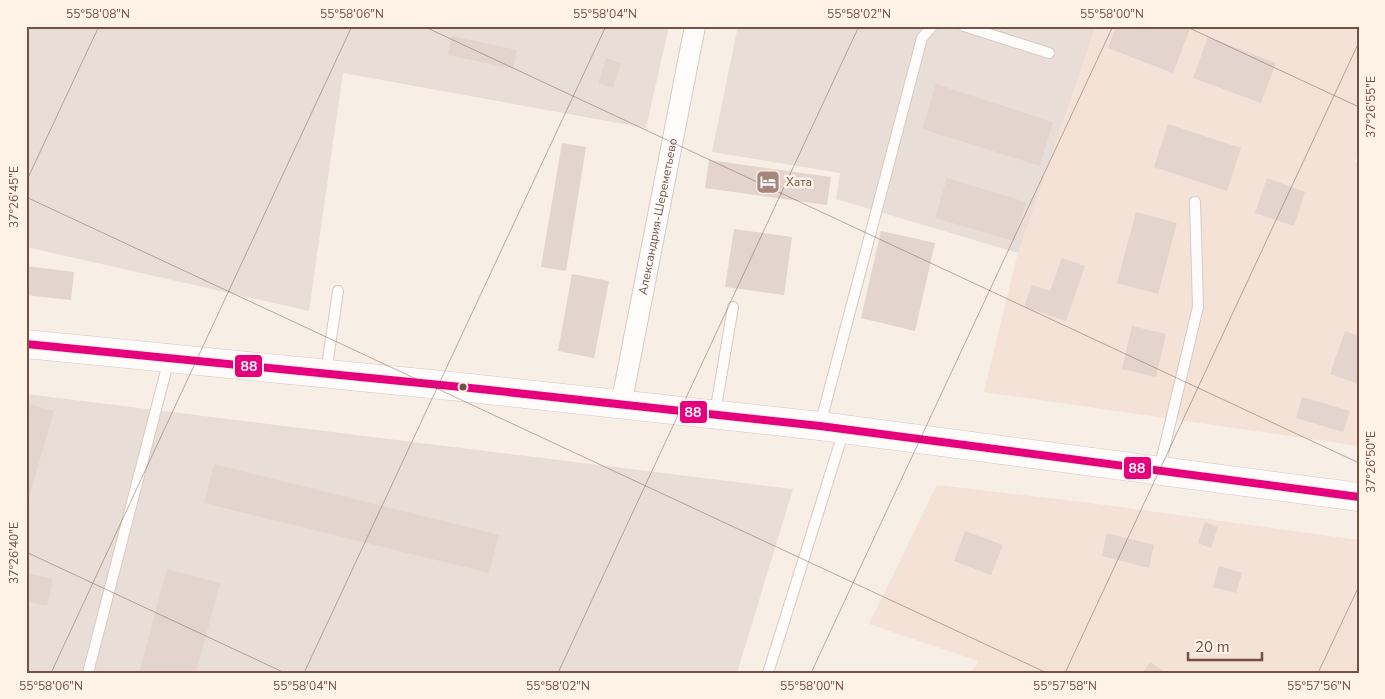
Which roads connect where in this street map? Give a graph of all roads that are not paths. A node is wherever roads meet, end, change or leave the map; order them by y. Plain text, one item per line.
1 (695, 26) edge
2 (932, 26) edge
3 (964, 26) edge
4 (1049, 53) dead end
5 (1195, 202) dead end
6 (338, 291) dead end
7 (733, 307) dead end
8 (26, 344) edge
9 (169, 358) junction
10 (326, 374) junction
11 (621, 405) junction
12 (714, 414) junction
13 (832, 428) junction
14 (1159, 470) junction
15 (1359, 497) edge
16 (88, 673) edge
17 (768, 673) edge

1 - 11 street, Александрия-Шереметьево
2 - 13 lane
3 - 4 lane
5 - 14 lane
6 - 10 lane
7 - 12 lane
8 - 9 main road
9 - 10 main road
9 - 16 lane
10 - 11 main road
11 - 12 main road
12 - 13 main road
13 - 14 main road
13 - 17 lane
14 - 15 main road

